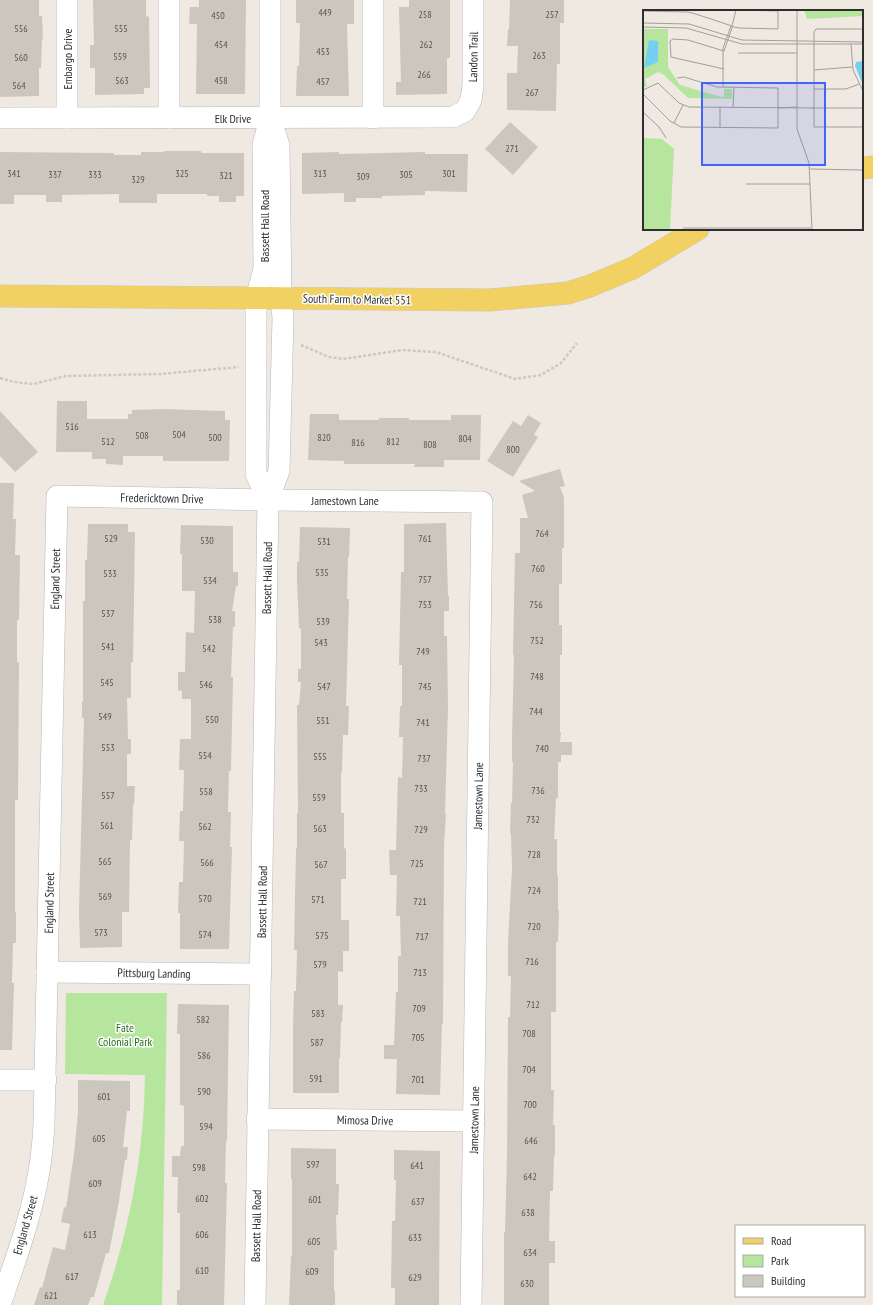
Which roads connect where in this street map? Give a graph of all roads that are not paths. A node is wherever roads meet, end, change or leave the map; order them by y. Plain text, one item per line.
1 (67, 0) edge
2 (169, 0) edge
3 (270, 0) edge
4 (373, 0) edge
5 (473, 0) edge
6 (465, 112) joint
7 (0, 118) edge
8 (67, 118) junction
9 (169, 118) junction
10 (270, 118) junction
11 (373, 118) junction
12 (873, 167) edge
13 (863, 168) edge
14 (696, 230) edge
15 (0, 296) edge
16 (256, 298) junction
17 (281, 298) junction
18 (56, 496) joint
19 (268, 500) junction
20 (47, 972) junction
21 (261, 974) junction
22 (0, 1080) edge
23 (46, 1080) junction
24 (257, 1119) junction
25 (474, 1121) junction
26 (0, 1305) edge
27 (255, 1305) edge
28 (471, 1305) edge

1 - 8 street, Embargo Drive
2 - 9 street
3 - 10 street, Bassett Hall Road
4 - 11 street
5 - 6 street, Landon Trail
6 - 11 street, Elk Drive
7 - 8 street, Elk Drive
8 - 9 street, Elk Drive
9 - 10 street, Elk Drive
10 - 11 street, Elk Drive
10 - 16 street, Bassett Hall Road
10 - 17 street, Bassett Hall Road
12 - 13 main road
14 - 17 main road, South Farm to Market 551
15 - 16 main road, South Farm to Market 551
16 - 17 main road, South Farm to Market 551
16 - 19 street, Bassett Hall Road
17 - 19 street, Bassett Hall Road
18 - 19 street, Fredericktown Drive
18 - 20 street, England Street
19 - 21 street, Bassett Hall Road
19 - 25 street, Jamestown Lane
20 - 21 street, Pittsburg Landing
20 - 23 street, England Street
21 - 24 street, Bassett Hall Road
22 - 23 street
23 - 26 street, England Street
24 - 25 street, Mimosa Drive
24 - 27 street, Bassett Hall Road
25 - 28 street, Jamestown Lane

